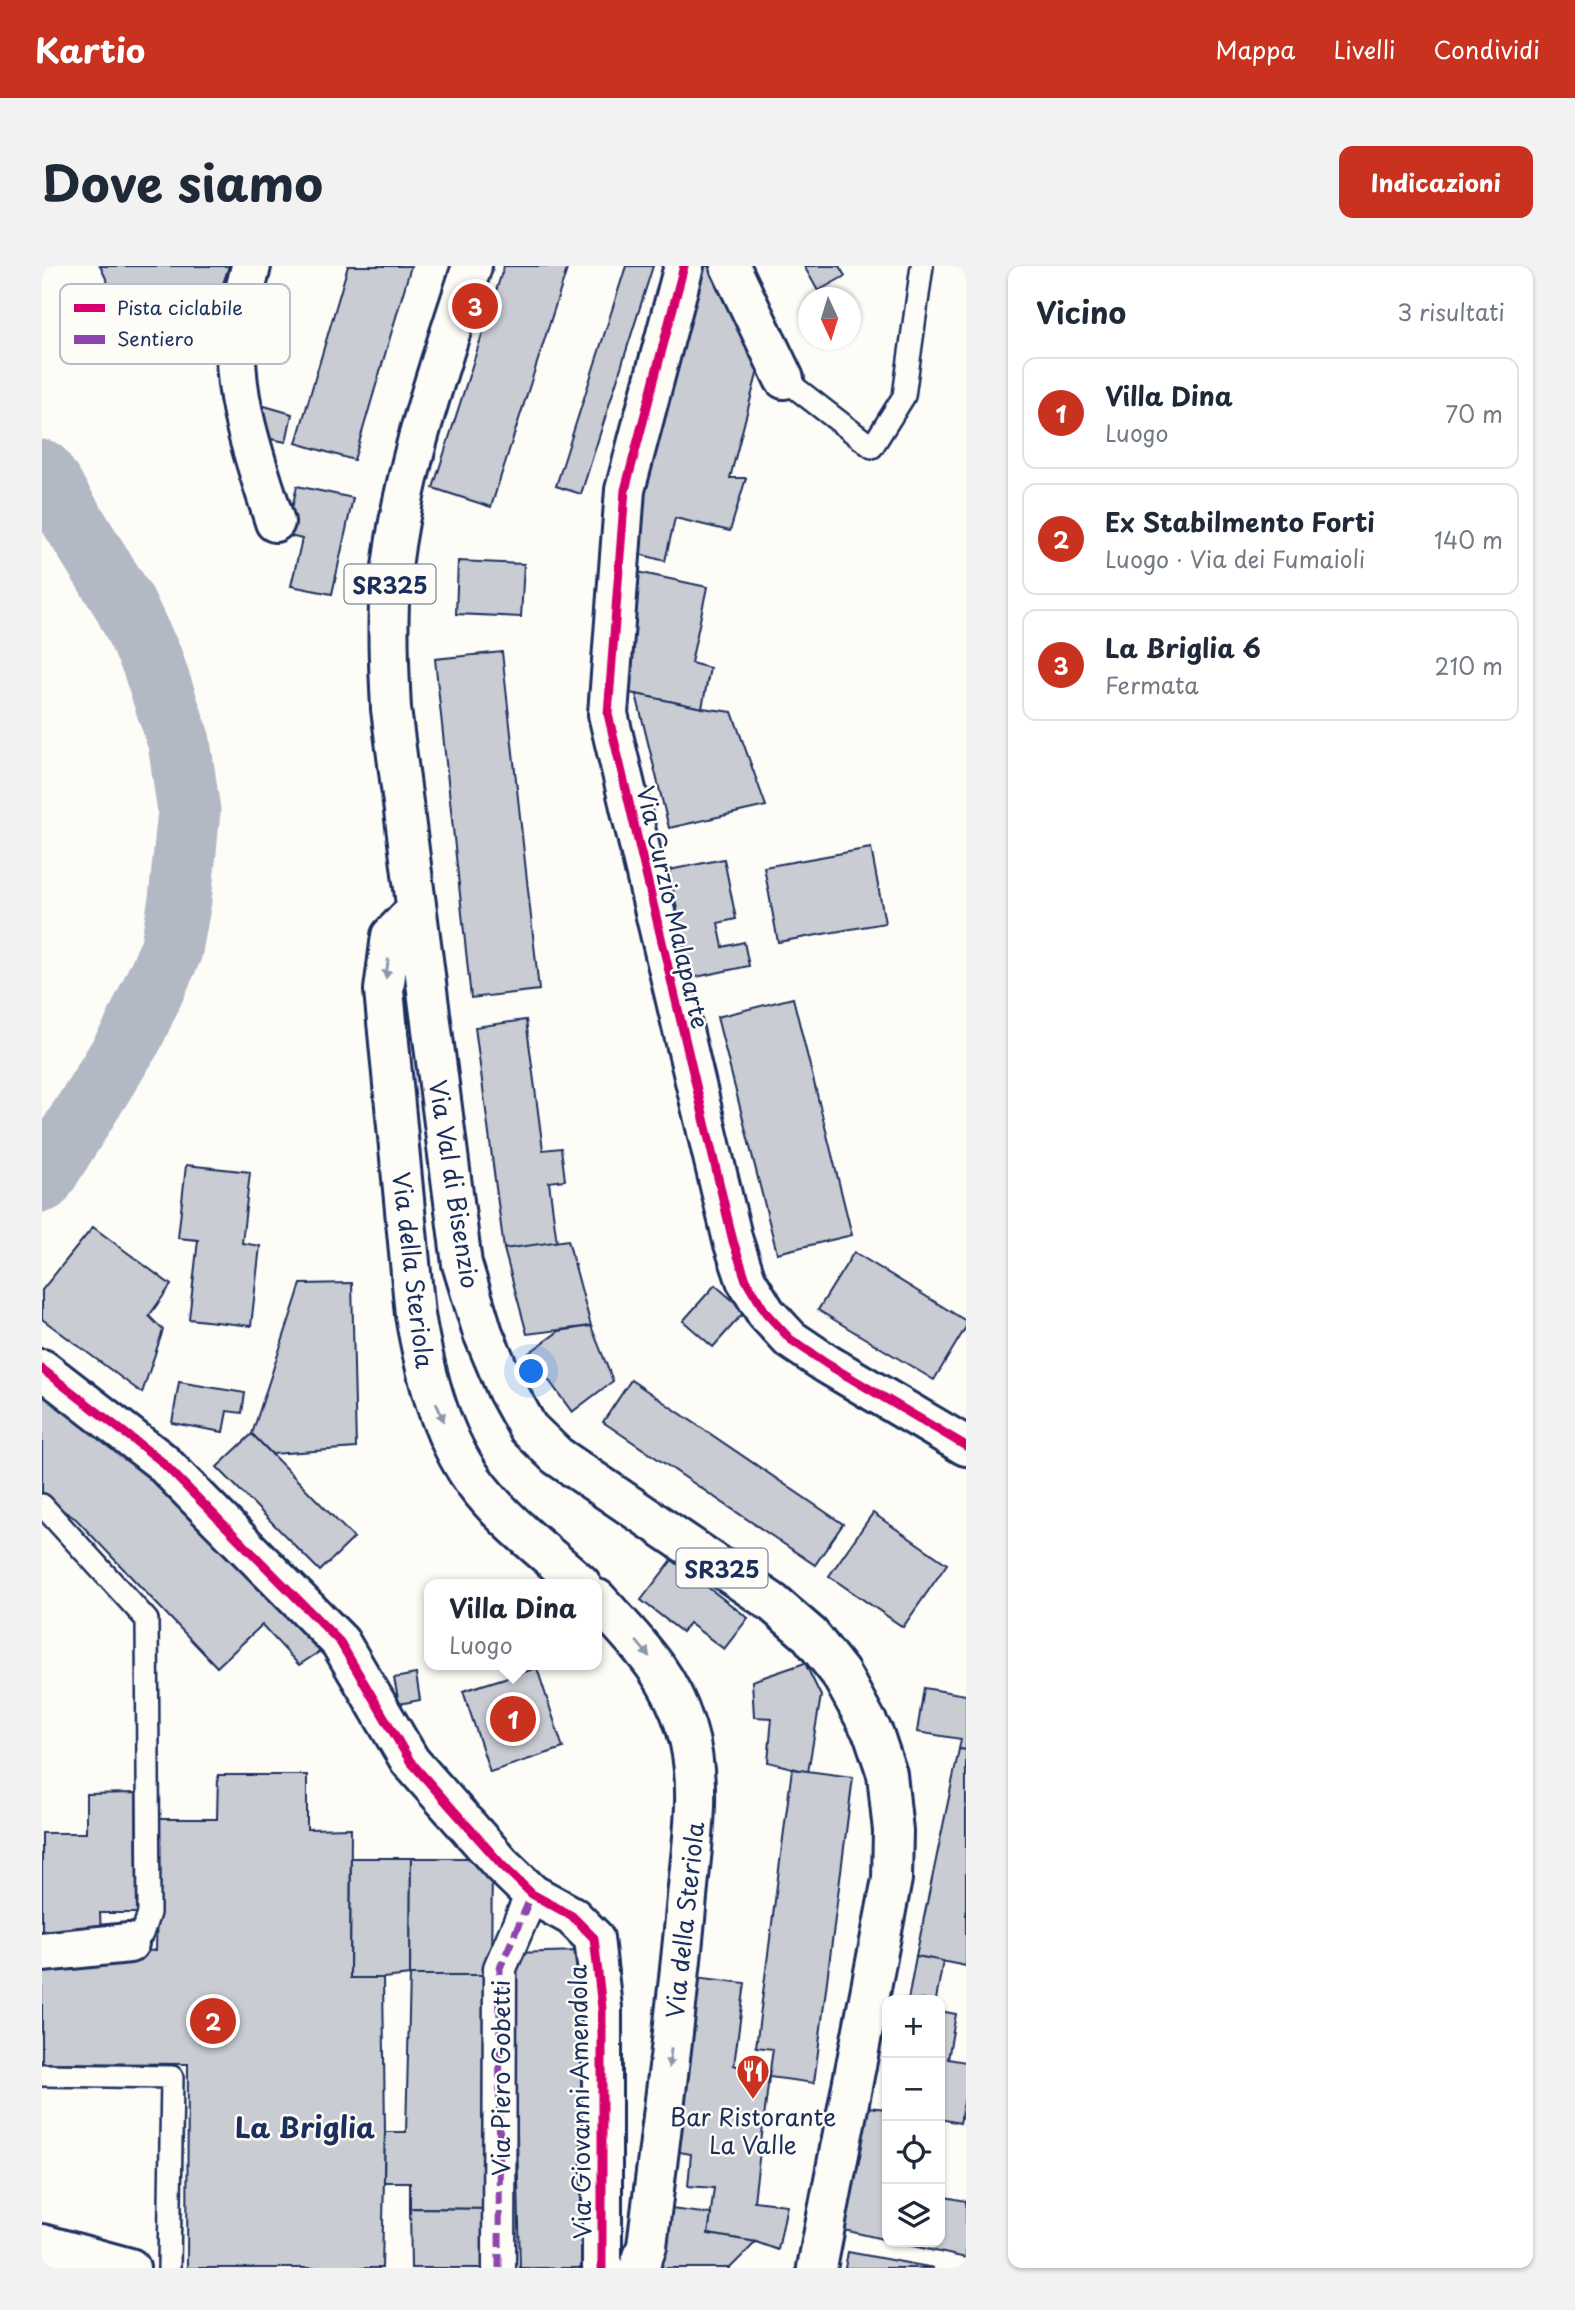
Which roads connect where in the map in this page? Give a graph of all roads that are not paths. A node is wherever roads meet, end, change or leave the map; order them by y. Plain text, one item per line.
1 (251, 266) edge
2 (472, 266) edge
3 (684, 266) edge
4 (730, 266) edge
5 (922, 266) edge
6 (247, 284) edge
7 (237, 364) edge
8 (784, 379) joint
9 (275, 522) dead end
10 (415, 911) junction
11 (42, 1369) edge
12 (966, 1446) edge
13 (42, 1505) edge
14 (576, 1579) edge
15 (602, 1604) edge
16 (532, 1894) junction
17 (129, 1942) joint
18 (42, 1952) edge
19 (42, 2075) edge
20 (42, 2244) edge
21 (130, 2268) edge
22 (169, 2268) edge
23 (499, 2268) edge
24 (602, 2268) edge
25 (639, 2268) edge
26 (817, 2268) edge

1 - 6 street
2 - 10 street, Via Val di Bisenzio / SR325
3 - 12 street, Via Curzio Malaparte
4 - 8 street
5 - 8 lane
7 - 9 street
10 -> 14 street, Via della Steriola
10 - 26 street, Via Val di Bisenzio / SR325
11 - 16 street, Via Giovanni Amendola
13 - 17 lane
15 -> 25 street, Via della Steriola
16 - 23 street, Via Piero Gobetti
16 - 24 street, Via Giovanni Amendola
17 - 18 street
19 - 22 lane
20 - 21 street

